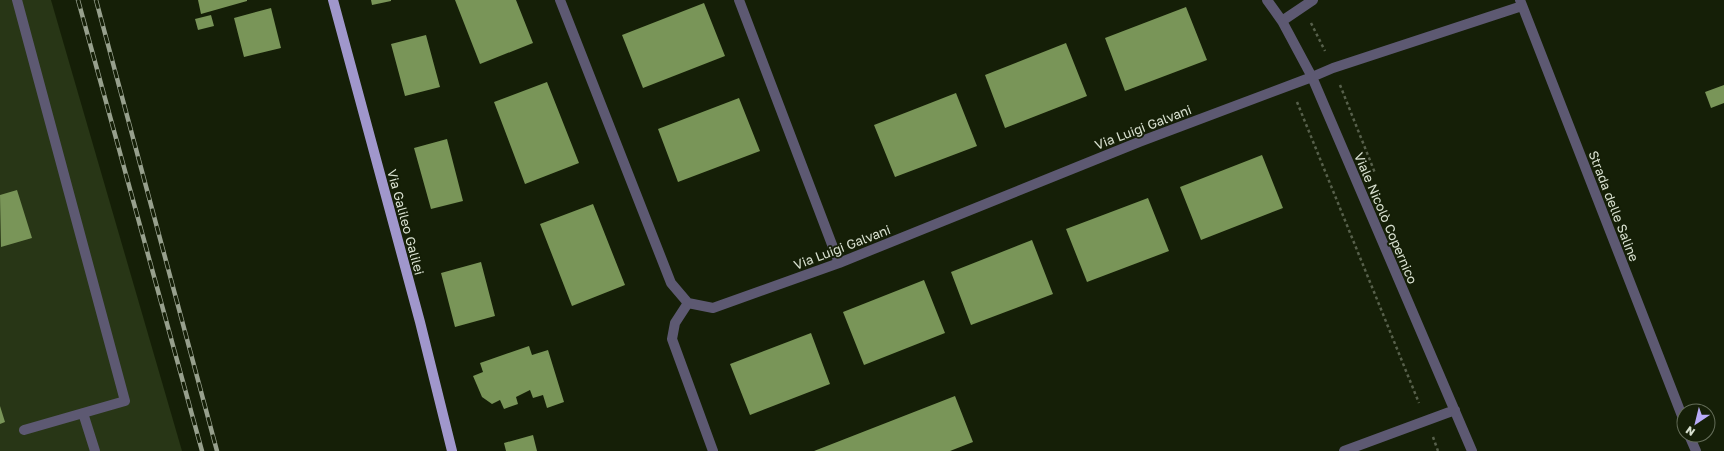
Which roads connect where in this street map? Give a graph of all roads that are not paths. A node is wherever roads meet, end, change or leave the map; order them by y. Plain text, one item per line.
1 (17, 0) edge
2 (333, 0) edge
3 (560, 0) edge
4 (739, 0) edge
5 (1267, 0) edge
6 (1313, 0) edge
7 (1521, 3) edge
8 (1282, 21) junction
9 (1312, 77) junction
10 (839, 263) junction
11 (688, 303) junction
12 (1677, 403) edge
13 (1455, 410) junction
14 (83, 413) junction
15 (24, 430) dead end
16 (95, 451) edge
17 (452, 451) edge
18 (713, 451) edge
19 (1344, 451) edge
20 (1472, 451) edge

1 - 14 street
2 - 17 main road, Via Galileo Galilei
3 - 11 street
4 - 10 street
5 - 8 street, Viale Nicolò Copernico
6 - 8 street
7 - 9 street, Via Luigi Galvani
7 - 12 street, Strada delle Saline
8 - 9 street, Viale Nicolò Copernico
9 - 10 street, Via Luigi Galvani
9 - 13 street, Viale Nicolò Copernico
10 - 11 street, Via Luigi Galvani
11 - 18 street
13 - 19 street
13 - 20 street, Viale Nicolò Copernico
14 - 15 street
14 - 16 street

